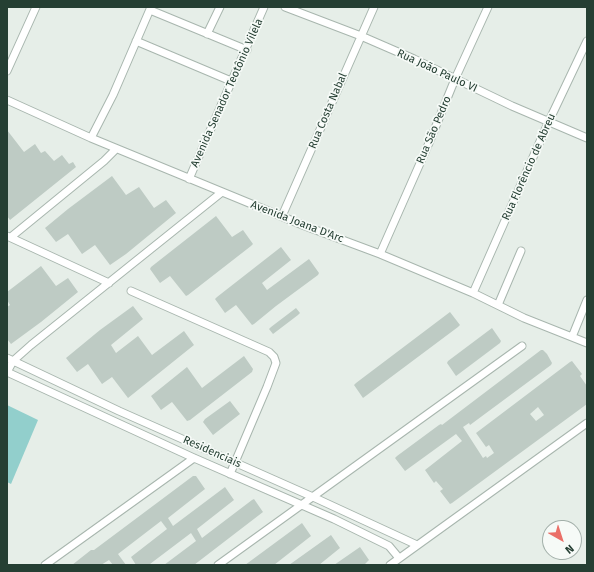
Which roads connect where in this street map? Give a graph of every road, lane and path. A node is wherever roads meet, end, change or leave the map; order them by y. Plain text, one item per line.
1 (36, 7) edge
2 (220, 7) edge
3 (264, 7) edge
4 (285, 7) edge
5 (374, 7) edge
6 (488, 7) edge
7 (150, 9) edge
8 (208, 34) junction
9 (360, 36) junction
10 (136, 41) junction
11 (587, 41) edge
12 (246, 50) junction
13 (7, 71) edge
14 (455, 79) junction
15 (231, 81) junction
16 (7, 100) edge
17 (549, 121) junction
18 (91, 138) junction
19 (587, 138) edge
20 (116, 149) junction
21 (189, 179) junction
22 (222, 192) junction
23 (282, 216) junction
24 (9, 237) edge
25 (521, 251) dead end
26 (380, 254) junction
27 (109, 283) junction
28 (131, 291) dead end
29 (473, 293) junction
30 (587, 300) edge
31 (498, 305) junction
32 (572, 337) junction
33 (587, 342) edge
34 (522, 346) dead end
35 (10, 360) edge
36 (7, 372) edge
37 (119, 411) junction
38 (114, 421) junction
39 (587, 423) edge
40 (194, 458) junction
41 (235, 462) junction
42 (230, 474) junction
43 (313, 496) junction
44 (302, 504) junction
45 (417, 545) junction
46 (399, 558) junction
47 (45, 565) edge
48 (218, 565) edge
49 (390, 565) edge

1 - 13 street
2 - 8 street
3 - 12 street, Avenida Senador Teotônio Vilela
4 - 9 street, Rua João Paulo VI
5 - 9 street, Rua Costa Nabal
6 - 14 street, Rua São Pedro
7 - 8 street
7 - 10 street
8 - 12 street
9 - 14 street, Rua João Paulo VI
9 - 23 street, Rua Costa Nabal
10 - 15 street
10 - 18 street
11 - 17 street, Rua Florêncio de Abreu
12 - 15 street, Avenida Senador Teotônio Vilela
14 - 17 street, Rua João Paulo VI
14 - 26 street, Rua São Pedro
15 - 21 street, Avenida Senador Teotônio Vilela
16 - 18 street, Avenida Joana D'Arc
17 - 19 street, Rua João Paulo VI
17 - 29 street, Rua Florêncio de Abreu
18 - 20 street, Avenida Joana D'Arc
20 - 21 street, Avenida Joana D'Arc
20 - 24 street
21 - 22 street, Avenida Joana D'Arc
22 - 23 street, Avenida Joana D'Arc
22 - 27 street
23 - 26 street, Avenida Joana D'Arc
24 - 27 street
25 - 31 street
26 - 29 street, Avenida Joana D'Arc
27 - 35 street
28 - 41 street
29 - 31 street, Avenida Joana D'Arc
30 - 32 street
31 - 32 street, Avenida Joana D'Arc
32 - 33 street, Avenida Joana D'Arc
34 - 43 street
35 - 36 street
35 - 37 street, Residenciais
36 - 38 street, Residenciais
37 - 38 street
37 - 41 street, Residenciais
38 - 40 street, Residenciais
39 - 45 street
40 - 42 street, Residenciais
40 - 47 street
41 - 42 street
41 - 43 street, Residenciais
42 - 44 street, Residenciais
43 - 44 street
43 - 45 street, Residenciais
44 - 46 street, Residenciais
44 - 48 street
45 - 46 street
46 - 49 street

